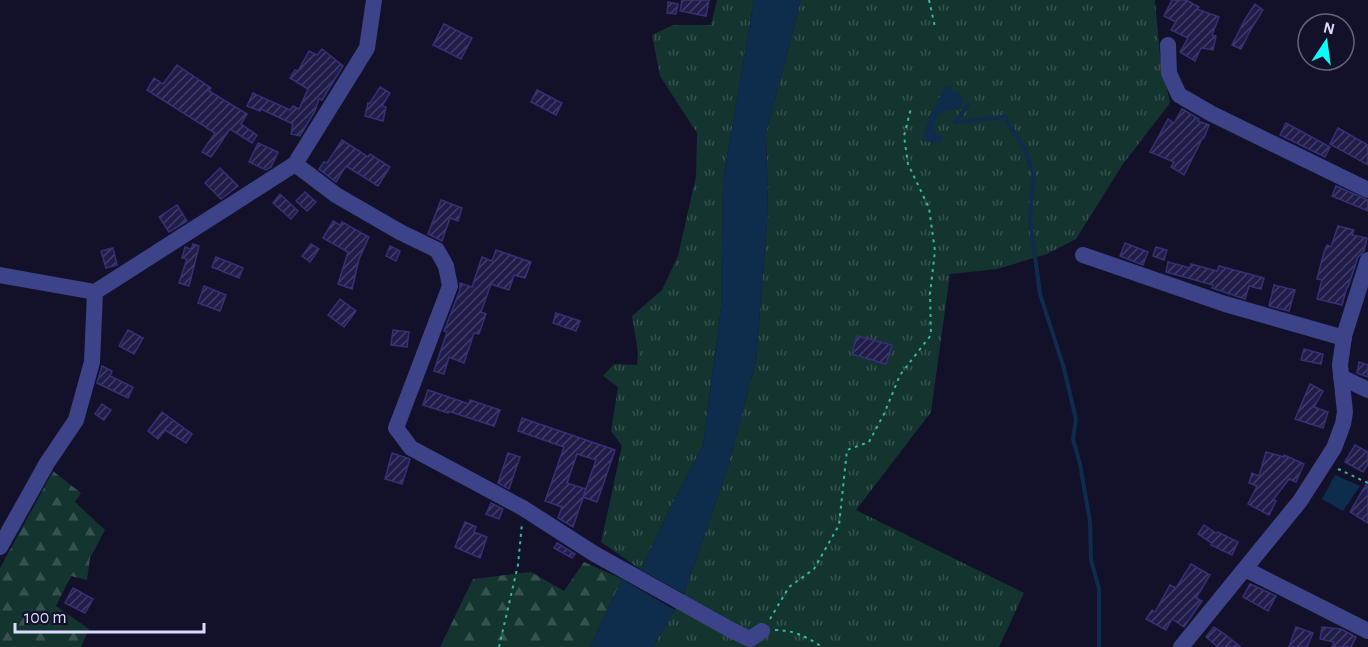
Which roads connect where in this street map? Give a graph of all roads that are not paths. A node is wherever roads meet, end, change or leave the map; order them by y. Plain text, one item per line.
1 (374, 0) edge
2 (1168, 45) dead end
3 (295, 164) junction
4 (1368, 190) edge
5 (1083, 255) dead end
6 (1368, 260) edge
7 (0, 275) edge
8 (95, 292) junction
9 (1344, 338) junction
10 (1341, 377) junction
11 (1368, 390) edge
12 (0, 547) edge
13 (1245, 569) junction
14 (762, 631) road end
15 (1368, 631) edge
16 (1181, 647) edge

1 - 3 street
2 - 4 street
3 - 8 street
3 - 14 street
5 - 9 street
6 - 9 street
7 - 8 street
8 - 12 street
9 - 10 street
10 - 11 street
10 - 13 street
13 - 15 street
13 - 16 street

